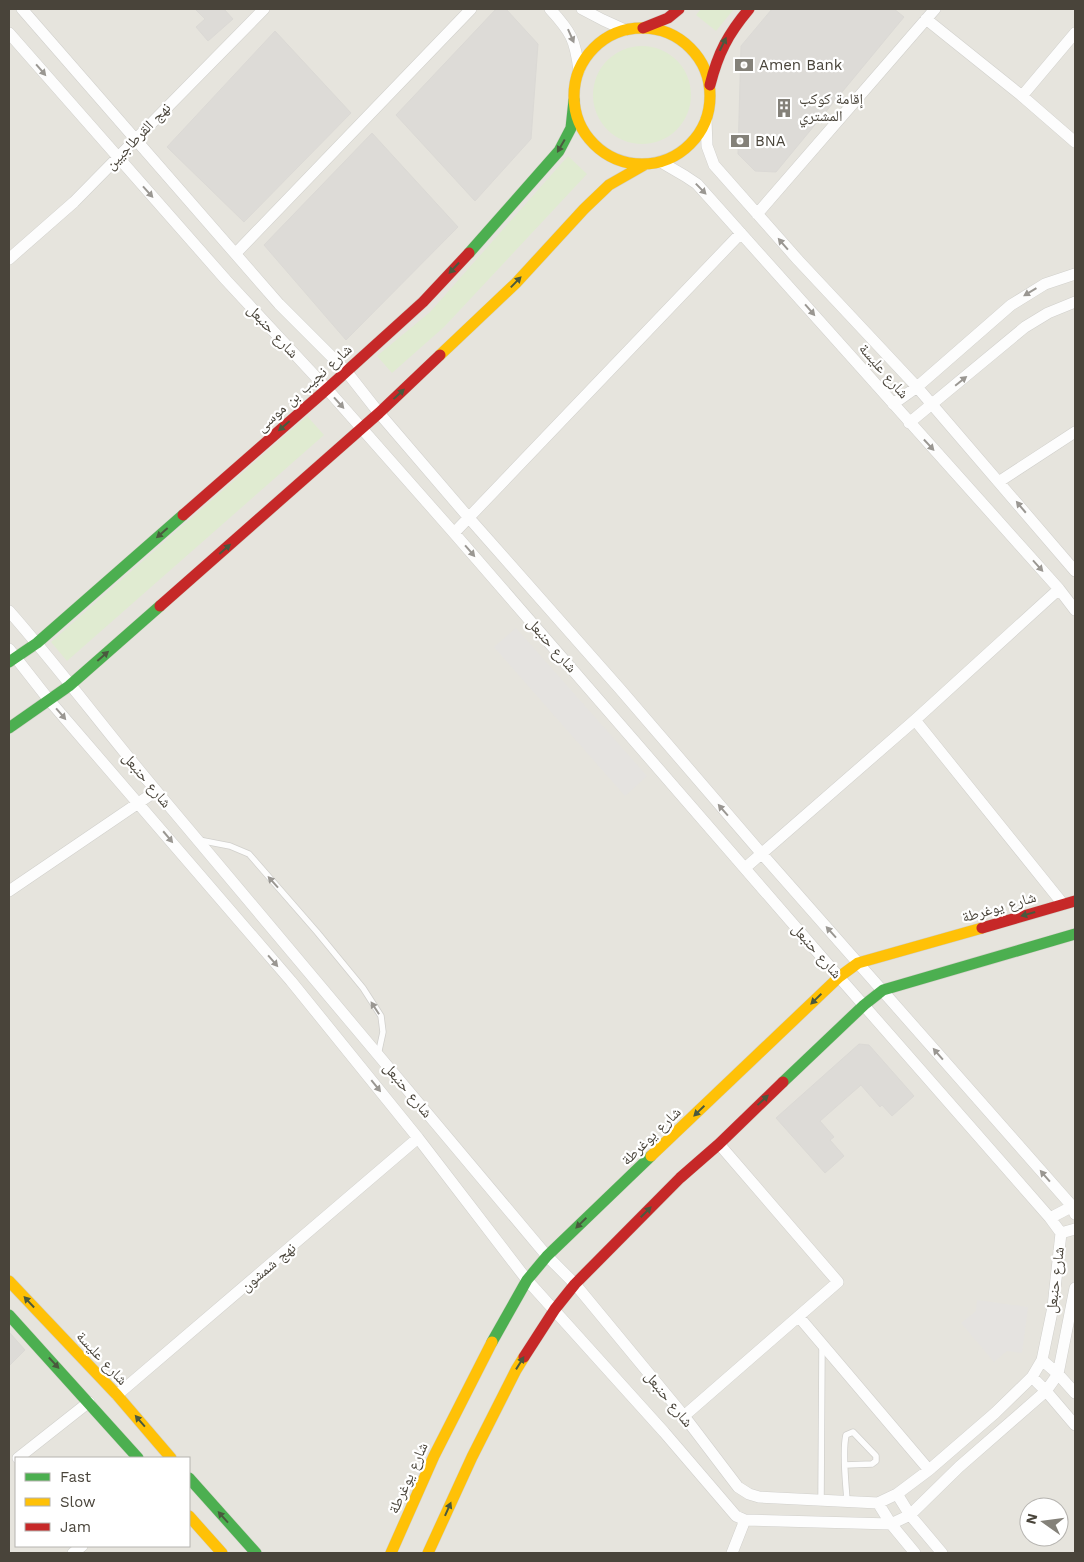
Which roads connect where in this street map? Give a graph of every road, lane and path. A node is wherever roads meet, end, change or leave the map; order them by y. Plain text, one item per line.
1 (22, 9) edge
2 (264, 9) edge
3 (471, 9) edge
4 (550, 9) edge
5 (582, 9) edge
6 (680, 9) edge
7 (749, 9) edge
8 (935, 9) edge
9 (926, 19) junction
10 (643, 28) junction
11 (625, 30) junction
12 (9, 33) edge
13 (1075, 33) edge
14 (579, 70) junction
15 (710, 85) junction
16 (1022, 96) junction
17 (574, 100) junction
18 (706, 120) junction
19 (135, 138) junction
20 (1075, 142) edge
21 (118, 158) junction
22 (661, 162) junction
23 (644, 165) junction
24 (757, 214) junction
25 (741, 232) junction
26 (236, 253) junction
27 (9, 259) edge
28 (1075, 274) edge
29 (1075, 302) edge
30 (346, 371) junction
31 (917, 387) junction
32 (327, 389) junction
33 (893, 404) junction
34 (932, 405) junction
35 (379, 413) junction
36 (909, 423) junction
37 (362, 428) junction
38 (1075, 432) edge
39 (1000, 482) junction
40 (469, 518) junction
41 (454, 533) junction
42 (1075, 571) edge
43 (1059, 589) junction
44 (1075, 610) edge
45 (9, 611) edge
46 (37, 643) junction
47 (11, 656) edge
48 (70, 686) junction
49 (49, 700) junction
50 (915, 720) junction
51 (9, 728) edge
52 (156, 791) junction
53 (139, 803) junction
54 (197, 839) junction
55 (762, 854) junction
56 (745, 868) junction
57 (9, 891) edge
58 (1075, 901) edge
59 (1063, 904) junction
60 (1075, 934) edge
61 (858, 963) junction
62 (839, 977) junction
63 (882, 990) junction
64 (864, 1005) junction
65 (378, 1055) junction
66 (418, 1138) junction
67 (719, 1144) junction
68 (1074, 1208) edge
69 (1050, 1218) junction
70 (1075, 1229) edge
71 (1061, 1233) junction
72 (547, 1256) junction
73 (9, 1280) edge
74 (527, 1280) junction
75 (575, 1284) junction
76 (1075, 1288) edge
77 (555, 1309) junction
78 (9, 1315) edge
79 (799, 1317) junction
80 (822, 1343) junction
81 (1042, 1360) junction
82 (1058, 1374) junction
83 (1032, 1378) junction
84 (1046, 1391) junction
85 (1075, 1393) edge
86 (117, 1395) junction
87 (90, 1402) junction
88 (684, 1416) junction
89 (1075, 1425) edge
90 (20, 1457) edge
91 (137, 1457) edge
92 (170, 1457) edge
93 (845, 1464) junction
94 (929, 1470) junction
95 (190, 1479) edge
96 (897, 1494) junction
97 (821, 1500) junction
98 (847, 1501) junction
99 (878, 1503) junction
100 (910, 1515) junction
101 (190, 1517) edge
102 (744, 1520) junction
103 (891, 1524) junction
104 (222, 1553) edge
105 (256, 1553) edge
106 (391, 1553) edge
107 (428, 1553) edge
108 (732, 1553) edge
109 (915, 1553) edge
110 (942, 1553) edge

1 - 19 street, شارع حنبعل
2 - 19 street, نهج القرطاجيين
3 - 26 street
4 -> 14 street
5 - 11 street
6 - 10 street
15 -> 7 street
8 - 9 street
9 - 16 street
9 - 24 street
10 - 11 street
10 - 15 street
11 - 14 street
12 -> 21 street, شارع حنبعل
13 - 16 street
14 - 17 street
15 - 18 street
16 - 20 street
17 - 23 street
17 -> 30 street, شارع نجيب بن موسى
18 - 22 street
18 - 24 street, شارع عليسة
19 - 21 street, نهج القرطاجيين
19 - 26 street, شارع حنبعل
21 - 27 street, نهج القرطاجيين
21 -> 32 street, شارع حنبعل
22 - 23 street
22 -> 25 street, شارع عليسة
35 -> 23 street
31 -> 24 street, شارع عليسة
25 -> 33 street, شارع عليسة
25 - 40 street
26 - 30 street, شارع حنبعل
28 -> 31 street
34 -> 29 street
30 - 32 street, شارع نجيب بن موسى
30 - 35 street, شارع حنبعل
31 - 33 street
31 - 34 street, شارع عليسة
32 -> 37 street, شارع حنبعل
32 -> 46 street, شارع نجيب بن موسى
33 - 36 street, شارع عليسة
34 - 36 street
34 - 39 street, شارع عليسة
35 - 37 street
35 - 40 street, شارع حنبعل
36 -> 43 street, شارع عليسة
37 - 41 street, شارع حنبعل
48 -> 37 street
38 - 39 street
42 -> 39 street, شارع عليسة
40 - 41 street
55 -> 40 street, شارع حنبعل
41 -> 56 street, شارع حنبعل
43 - 44 street, شارع عليسة
43 - 50 street
45 - 46 street, شارع حنبعل
46 - 47 street, شارع نجيب بن موسى
46 - 48 street, شارع حنبعل
47 - 49 street, شارع حنبعل
48 - 49 street
48 - 52 street, شارع حنبعل
49 - 51 street
49 -> 53 street, شارع حنبعل
50 - 55 street
50 - 59 street
52 - 53 street
52 - 54 street, شارع حنبعل
53 - 57 street
53 -> 66 street, شارع حنبعل
54 - 65 street, شارع حنبعل
65 -> 54 lane
55 - 56 street
61 -> 55 street, شارع حنبعل
56 - 62 street, شارع حنبعل
58 - 59 street, شارع يوغرطة
59 -> 61 street, شارع يوغرطة
60 - 63 street
61 - 62 street, شارع يوغرطة
61 - 63 street, شارع حنبعل
62 - 64 street, شارع حنبعل
62 -> 72 street, شارع يوغرطة
63 - 64 street
68 -> 63 street, شارع حنبعل
67 -> 64 street
64 - 69 street, شارع حنبعل
65 - 72 street, شارع حنبعل
66 - 74 street, شارع حنبعل
66 - 86 street, نهج شمشون
75 -> 67 street
67 - 79 street
68 - 69 street
69 - 71 street, شارع حنبعل
70 - 71 street
71 - 81 street, شارع حنبعل
72 - 74 street, شارع يوغرطة
72 - 75 street, شارع حنبعل
86 -> 73 street, شارع عليسة
74 - 77 street, شارع حنبعل
74 - 106 street, شارع يوغرطة
75 - 77 street
75 - 88 street, شارع حنبعل
76 - 82 street, شارع حنبعل
77 - 102 street, شارع حنبعل
107 -> 77 street
78 -> 87 street
79 - 80 street
79 - 88 street
80 - 94 street
80 - 97 lane
81 - 82 street
81 - 83 street, شارع حنبعل
82 - 84 street, شارع حنبعل
82 - 85 street
83 - 84 street
83 - 94 street, شارع حنبعل
84 - 89 street
84 - 100 street, شارع حنبعل
92 -> 86 street, شارع عليسة
87 - 90 street
87 - 91 street
88 - 97 street, شارع حنبعل
93 - 93 lane
93 - 98 lane
94 - 96 street, شارع حنبعل
105 -> 95 street
96 - 99 street, شارع حنبعل
96 - 100 street
97 - 98 street, شارع حنبعل
98 - 99 street, شارع حنبعل
99 - 103 street
100 - 103 street, شارع حنبعل
100 - 110 street
101 - 104 street
102 - 103 street, شارع حنبعل
102 - 108 street
103 - 109 street

